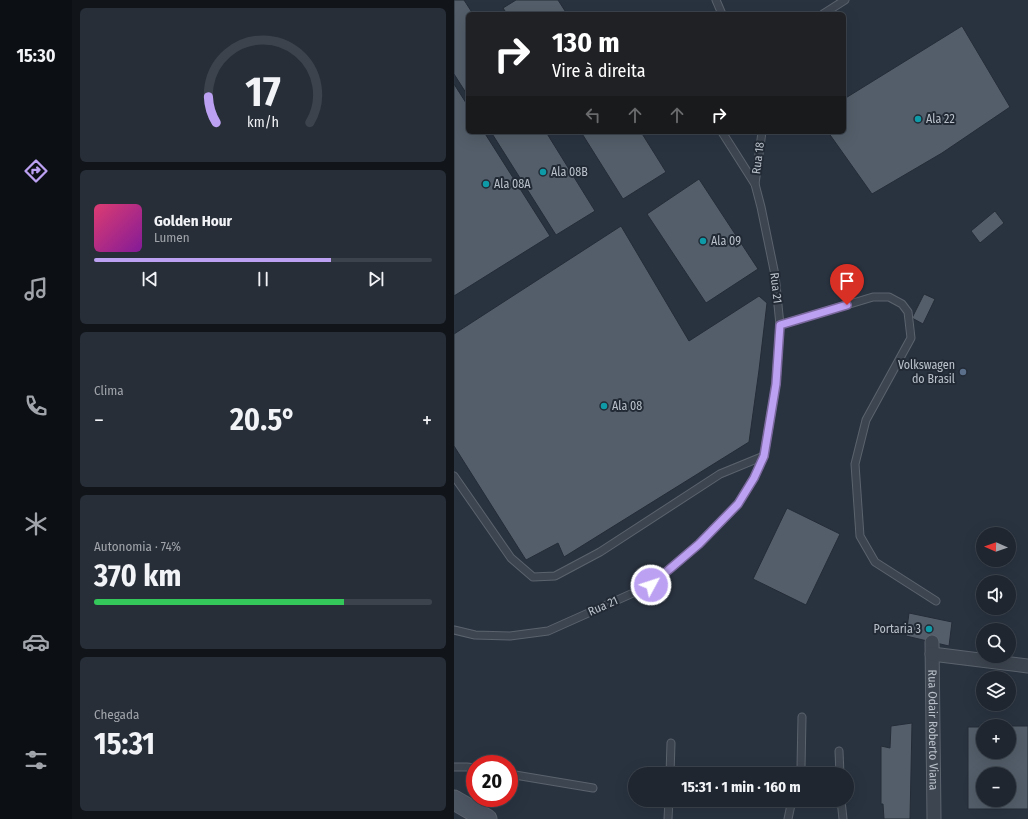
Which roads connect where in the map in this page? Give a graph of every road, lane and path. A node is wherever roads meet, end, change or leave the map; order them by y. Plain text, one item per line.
1 (716, 0) edge
2 (846, 0) edge
3 (721, 12) edge
4 (826, 12) edge
5 (723, 134) edge
6 (762, 134) edge
7 (755, 184) junction
8 (780, 325) junction
9 (764, 456) junction
10 (454, 476) edge
11 (936, 601) dead end
12 (454, 630) edge
13 (1028, 666) edge
14 (802, 717) dead end
15 (671, 743) dead end
16 (839, 751) dead end
17 (454, 767) edge
18 (466, 767) edge
19 (670, 767) edge
20 (801, 767) edge
21 (840, 767) edge
22 (518, 776) edge
23 (593, 788) dead end
24 (454, 800) edge
25 (669, 807) edge
26 (791, 807) edge
27 (842, 807) edge
28 (487, 819) edge
29 (668, 819) edge
30 (788, 819) edge
31 (843, 819) edge
32 (934, 819) edge

1 - 3 lane
2 - 4 lane
5 - 7 lane, Rua 21
6 - 7 lane, Rua 18
7 - 8 lane, Rua 21
8 - 9 lane, Rua 21
8 - 11 lane
9 - 10 lane
9 - 12 lane, Rua 21
13 - 32 street, Rua Odair Roberto Viana
14 - 20 lane
15 - 19 lane
16 - 21 lane
17 - 18 lane
22 - 23 lane
24 - 28 main road
25 - 29 lane
26 - 30 lane
27 - 31 lane

